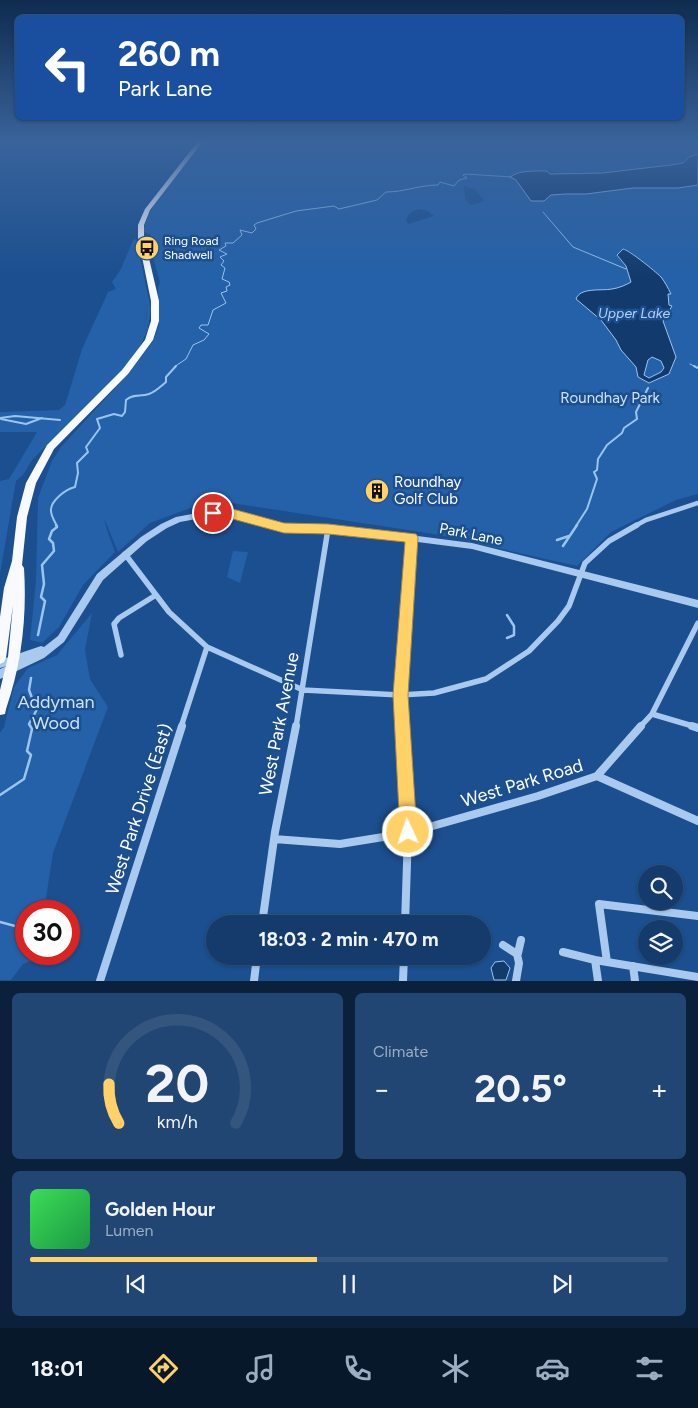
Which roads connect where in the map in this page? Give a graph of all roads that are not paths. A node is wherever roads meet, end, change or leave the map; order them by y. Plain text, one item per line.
1 (166, 186) edge
2 (698, 503) edge
3 (328, 529) junction
4 (412, 537) junction
5 (125, 554) junction
6 (17, 561) junction
7 (580, 573) junction
8 (156, 595) junction
9 (698, 604) edge
10 (698, 623) edge
11 (207, 647) junction
12 (121, 655) dead end
13 (0, 658) edge
14 (6, 667) edge
15 (303, 690) junction
16 (400, 695) junction
17 (0, 709) edge
18 (652, 714) junction
19 (698, 728) edge
20 (597, 776) junction
21 (698, 821) edge
22 (408, 832) junction
23 (274, 839) junction
24 (263, 915) edge
25 (405, 915) edge
26 (698, 916) edge
27 (521, 940) dead end
28 (503, 945) dead end
29 (563, 952) dead end
30 (518, 953) junction
31 (595, 960) junction
32 (607, 962) junction
33 (256, 965) edge
34 (404, 965) edge
35 (633, 966) junction
36 (698, 976) edge
37 (670, 977) edge
38 (100, 980) edge
39 (254, 980) edge
40 (403, 980) edge
41 (516, 980) edge
42 (598, 980) edge
43 (635, 980) edge

1 - 6 highway
2 - 7 street
3 - 4 street, Park Lane
3 - 5 street, Park Lane
3 - 15 street, West Park Avenue
4 - 7 street, Park Lane
4 - 16 street
5 - 8 street
5 - 14 street, Park Lane
6 - 13 highway
6 - 14 highway
7 - 9 street, Park Lane
7 - 16 street
8 - 11 street
8 - 12 street
10 - 18 street, West Park Road
11 - 15 street
11 - 38 street, West Park Drive (East)
14 - 17 highway
15 - 16 street
15 - 23 street, West Park Avenue
16 - 22 street
18 - 19 street
18 - 20 street, West Park Road
20 - 21 street
20 - 22 street, West Park Road
22 - 23 street, West Park Road
22 - 25 street
23 - 24 street, West Park Avenue
26 - 32 street
27 - 30 street
28 - 30 street
29 - 31 street
30 - 41 street
31 - 32 street
31 - 42 street
32 - 35 street
33 - 39 street
34 - 40 street
35 - 37 street
35 - 43 street
36 - 37 street

